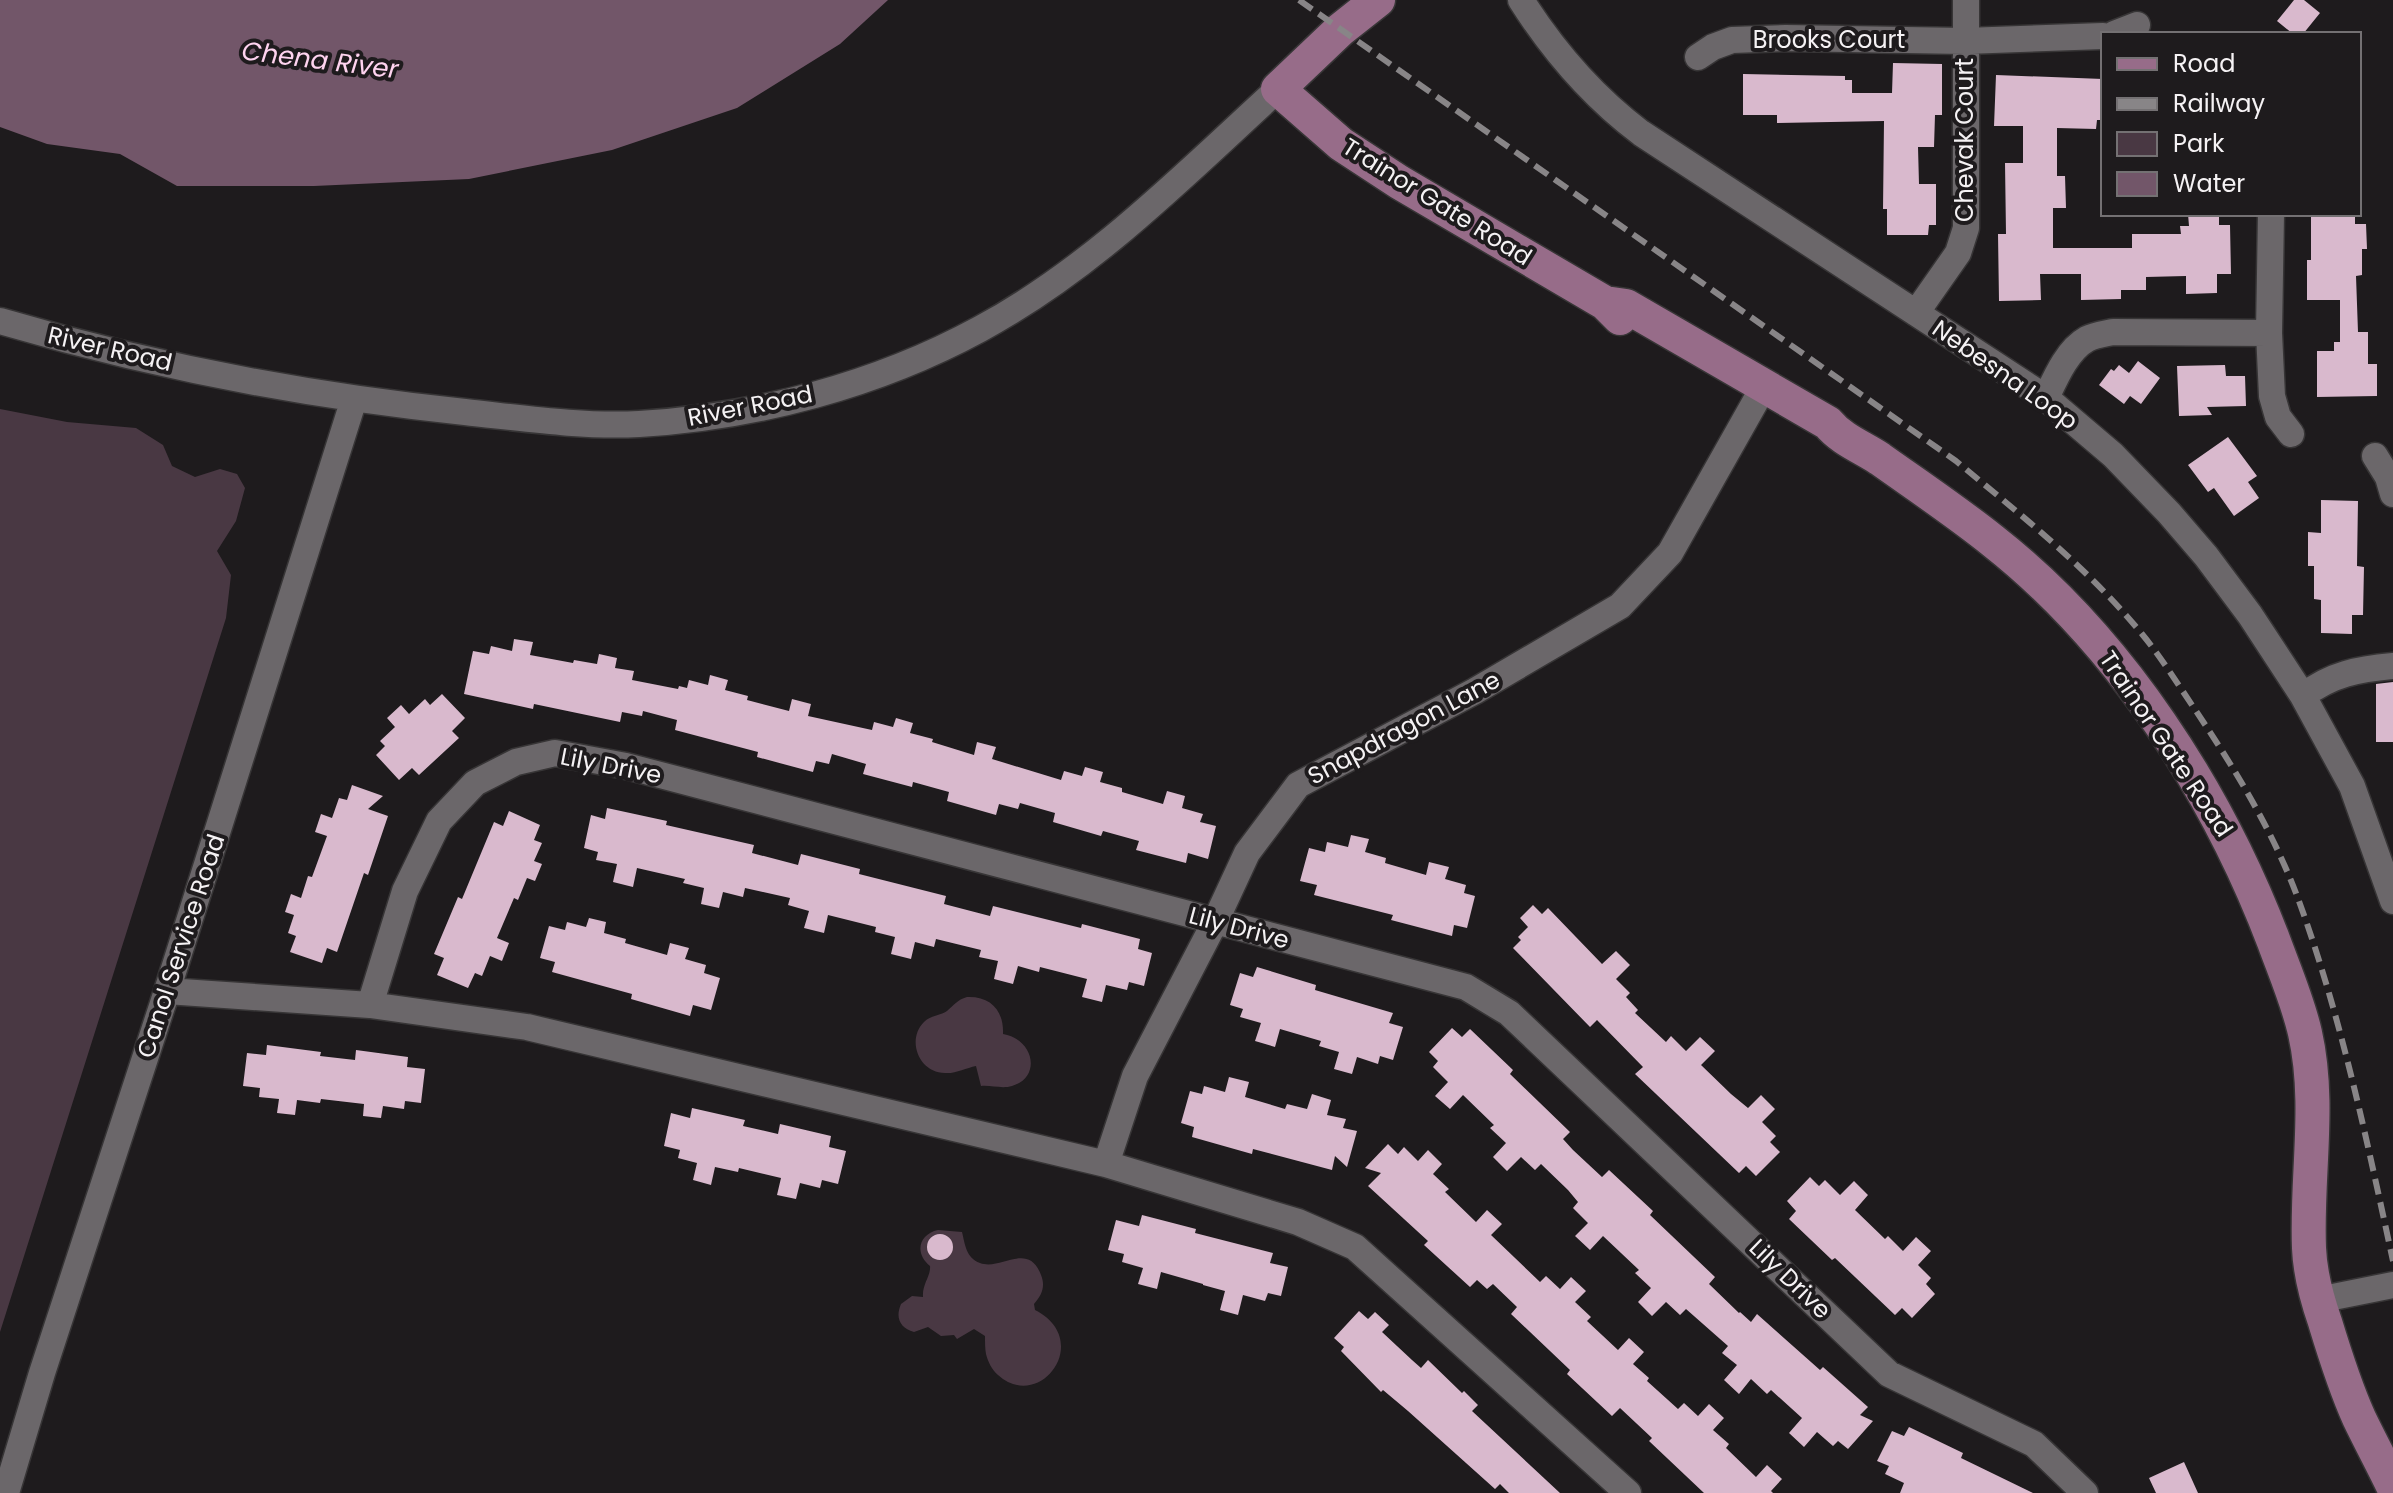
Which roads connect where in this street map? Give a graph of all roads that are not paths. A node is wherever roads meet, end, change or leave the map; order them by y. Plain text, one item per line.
1 (1378, 0) edge
2 (1521, 0) edge
3 (1966, 0) edge
4 (2101, 36) edge
5 (1965, 41) junction
6 (1698, 57) dead end
7 (1278, 89) junction
8 (2271, 216) edge
9 (1605, 303) junction
10 (1916, 313) junction
11 (0, 321) edge
12 (2269, 333) junction
13 (1758, 397) junction
14 (2046, 398) junction
15 (354, 399) junction
16 (2291, 434) dead end
17 (1838, 435) junction
18 (2375, 456) dead end
19 (2393, 494) edge
20 (2393, 666) edge
21 (2303, 696) junction
22 (2393, 898) edge
23 (1215, 922) junction
24 (167, 991) junction
25 (370, 1005) junction
26 (1106, 1164) junction
27 (2393, 1285) edge
28 (2318, 1300) junction
29 (2393, 1486) edge
30 (6, 1493) edge
31 (1628, 1493) edge
32 (2085, 1493) edge

1 - 7 main road, River Road
2 - 10 street, Nebesna Loop
3 - 5 street, Chevak Court
4 - 5 street, Brooks Court
5 - 6 street, Brooks Court
5 - 10 street, Chevak Court
7 - 9 main road, Trainor Gate Road
7 - 15 street, River Road
8 - 12 street
9 - 13 main road, Trainor Gate Road
9 - 17 main road, Trainor Gate Road
10 - 14 street, Nebesna Loop
11 - 15 street, River Road
12 - 14 street
12 - 16 street
13 - 17 main road, Trainor Gate Road
13 - 23 street, Snapdragon Lane
14 - 21 street, Nebesna Loop
15 - 24 street, Canol Service Road
17 - 28 main road, Trainor Gate Road
18 - 19 street
20 - 21 street
21 - 22 street, Nebesna Loop
23 - 25 street, Lily Drive
23 - 26 street, Snapdragon Lane
23 - 32 street, Lily Drive
24 - 25 street
24 - 30 street, Canol Service Road
25 - 26 street
26 - 31 street
27 - 28 street
28 - 29 main road, Trainor Gate Road

